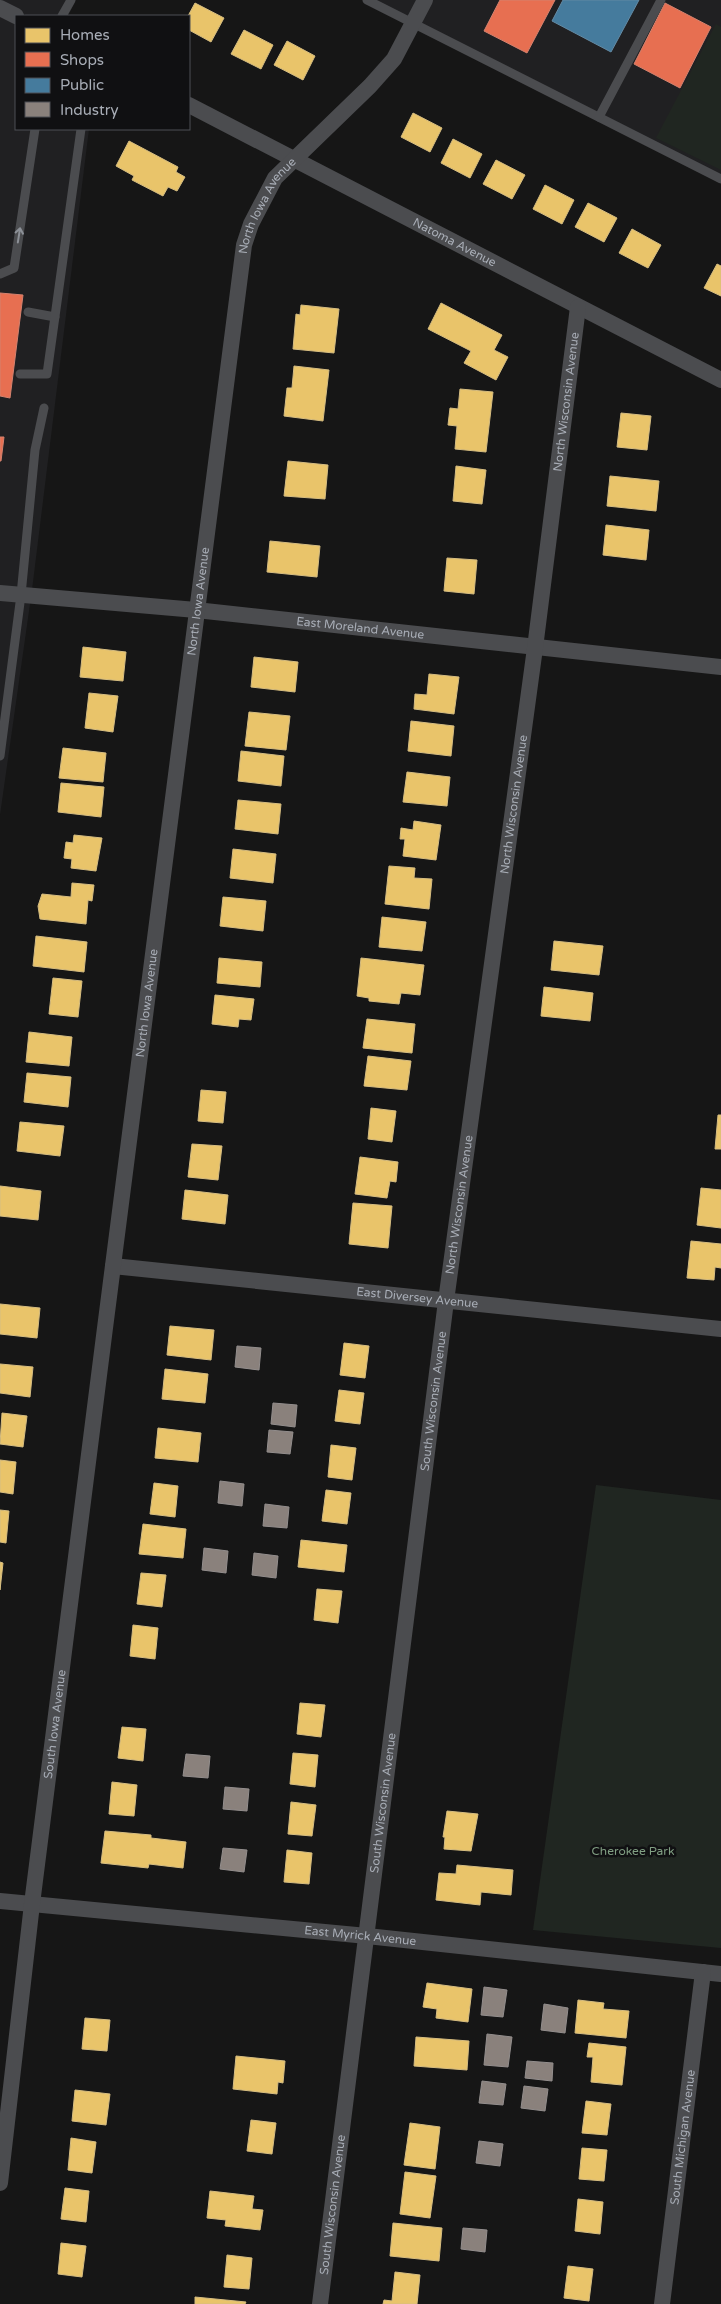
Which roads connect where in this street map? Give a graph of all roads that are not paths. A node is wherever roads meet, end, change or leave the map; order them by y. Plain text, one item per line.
1 (71, 0) edge
2 (367, 0) edge
3 (425, 0) edge
4 (661, 0) edge
5 (0, 8) edge
6 (63, 15) edge
7 (15, 16) edge
8 (413, 24) junction
9 (190, 106) edge
10 (599, 116) junction
11 (35, 130) edge
12 (80, 130) edge
13 (292, 159) junction
14 (721, 179) edge
15 (0, 274) edge
16 (578, 307) junction
17 (28, 312) dead end
18 (55, 317) junction
19 (20, 374) dead end
20 (721, 380) edge
21 (44, 408) dead end
22 (0, 593) edge
23 (20, 595) junction
24 (196, 610) junction
25 (535, 648) junction
26 (721, 666) edge
27 (0, 756) edge
28 (113, 1266) junction
29 (446, 1301) junction
30 (721, 1329) edge
31 (0, 1901) edge
32 (32, 1904) junction
33 (366, 1936) junction
34 (703, 1972) junction
35 (721, 1974) edge
36 (0, 2183) edge
37 (320, 2304) edge
38 (662, 2304) edge

1 - 6 lane
2 - 8 lane
3 - 8 street, North Iowa Avenue
4 - 10 lane
5 - 7 street
8 - 10 lane
8 - 13 street, North Iowa Avenue
9 - 13 street, Natoma Avenue
10 - 14 lane
15 -> 11 lane
12 - 18 lane
13 - 16 street, Natoma Avenue
13 - 24 street, North Iowa Avenue
16 - 20 street, Natoma Avenue
16 - 25 street, North Wisconsin Avenue
17 - 18 lane
18 - 19 lane
21 - 23 lane
22 - 23 street, East Moreland Avenue
23 - 24 street, East Moreland Avenue
23 - 27 lane
24 - 25 street, East Moreland Avenue
24 - 28 street, North Iowa Avenue
25 - 26 street, East Moreland Avenue
25 - 29 street, North Wisconsin Avenue
28 - 29 street, East Diversey Avenue
28 - 32 street, South Iowa Avenue
29 - 30 street, East Diversey Avenue
29 - 33 street, South Wisconsin Avenue
31 - 32 street, East Myrick Avenue
32 - 33 street, East Myrick Avenue
32 - 36 street, South Iowa Avenue
33 - 34 street, East Myrick Avenue
33 - 37 street, South Wisconsin Avenue
34 - 35 street, East Myrick Avenue
34 - 38 street, South Michigan Avenue

